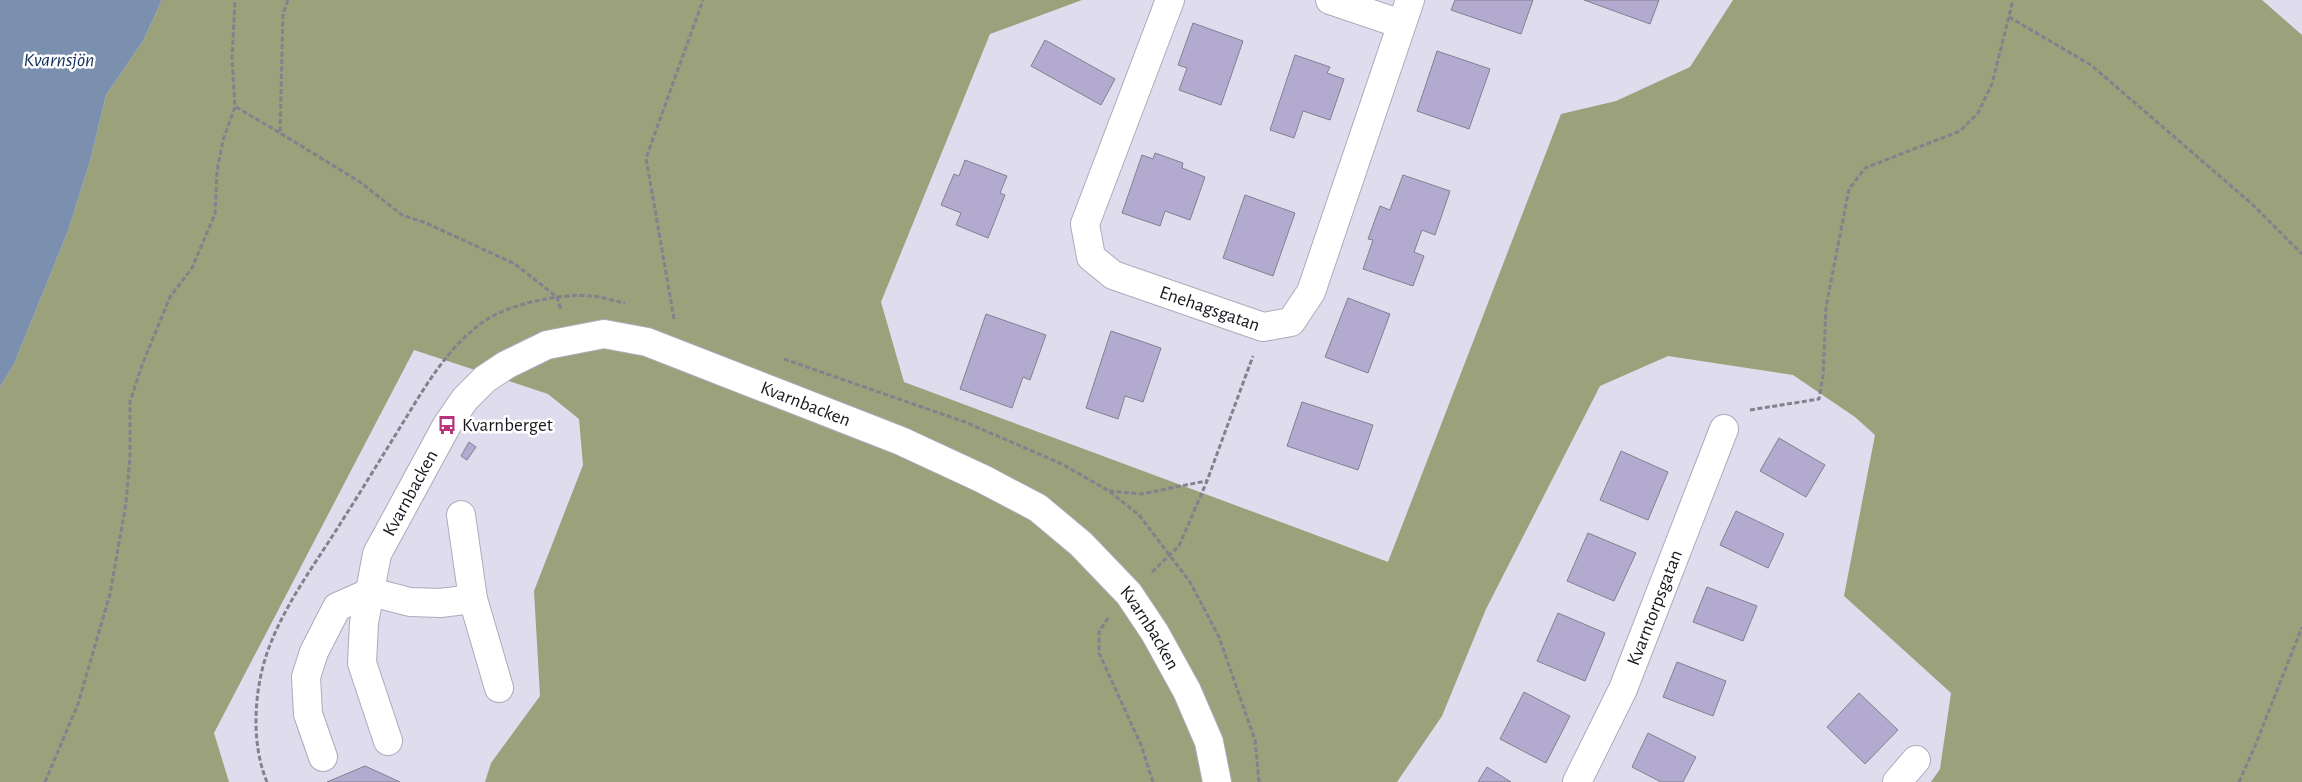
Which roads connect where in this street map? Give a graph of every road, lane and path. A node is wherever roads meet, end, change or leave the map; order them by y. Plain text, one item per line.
1 (235, 0) edge
2 (288, 0) edge
3 (703, 0) edge
4 (1170, 0) edge
5 (1330, 0) edge
6 (2013, 0) edge
7 (1406, 12) edge
8 (2009, 17) junction
9 (235, 107) junction
10 (280, 133) junction
11 (2302, 254) edge
12 (557, 297) junction
13 (632, 305) dead end
14 (666, 317) dead end
15 (674, 320) junction
16 (683, 323) dead end
17 (1263, 327) junction
18 (569, 340) junction
19 (782, 358) dead end
20 (1724, 429) joint
21 (1207, 481) junction
22 (1109, 491) junction
23 (460, 515) dead end
24 (1170, 555) junction
25 (371, 592) junction
26 (1129, 594) junction
27 (473, 598) junction
28 (2302, 627) edge
29 (499, 688) dead end
30 (388, 741) dead end
31 (323, 757) dead end
32 (1916, 760) dead end
33 (45, 782) edge
34 (267, 782) edge
35 (1153, 782) edge
36 (1217, 782) edge
37 (1258, 782) edge
38 (1577, 782) edge
39 (1897, 782) edge
40 (2239, 782) edge

1 - 9 path
2 - 10 path
3 - 15 path
4 - 17 street, Enehagsgatan
5 - 7 street, Enehagsgatan
6 - 8 path
7 - 17 street, Enehagsgatan
8 - 11 path
8 - 20 path
9 - 10 path
9 - 33 path
10 - 12 path
12 - 13 path
12 - 18 path
12 - 34 path
14 - 15 path
15 - 16 path
17 - 21 path
18 - 25 street, Kvarnbacken
18 - 26 street, Kvarnbacken
19 - 22 path
20 - 38 street, Kvarntorpsgatan
21 - 22 path
21 - 24 path
22 - 24 path
23 - 27 street
24 - 26 path
24 - 37 path
25 - 27 street
25 - 30 street, Kvarnbacken
25 - 31 street
26 - 35 path
26 - 36 street, Kvarnbacken
27 - 29 street
28 - 40 path
32 - 39 street

